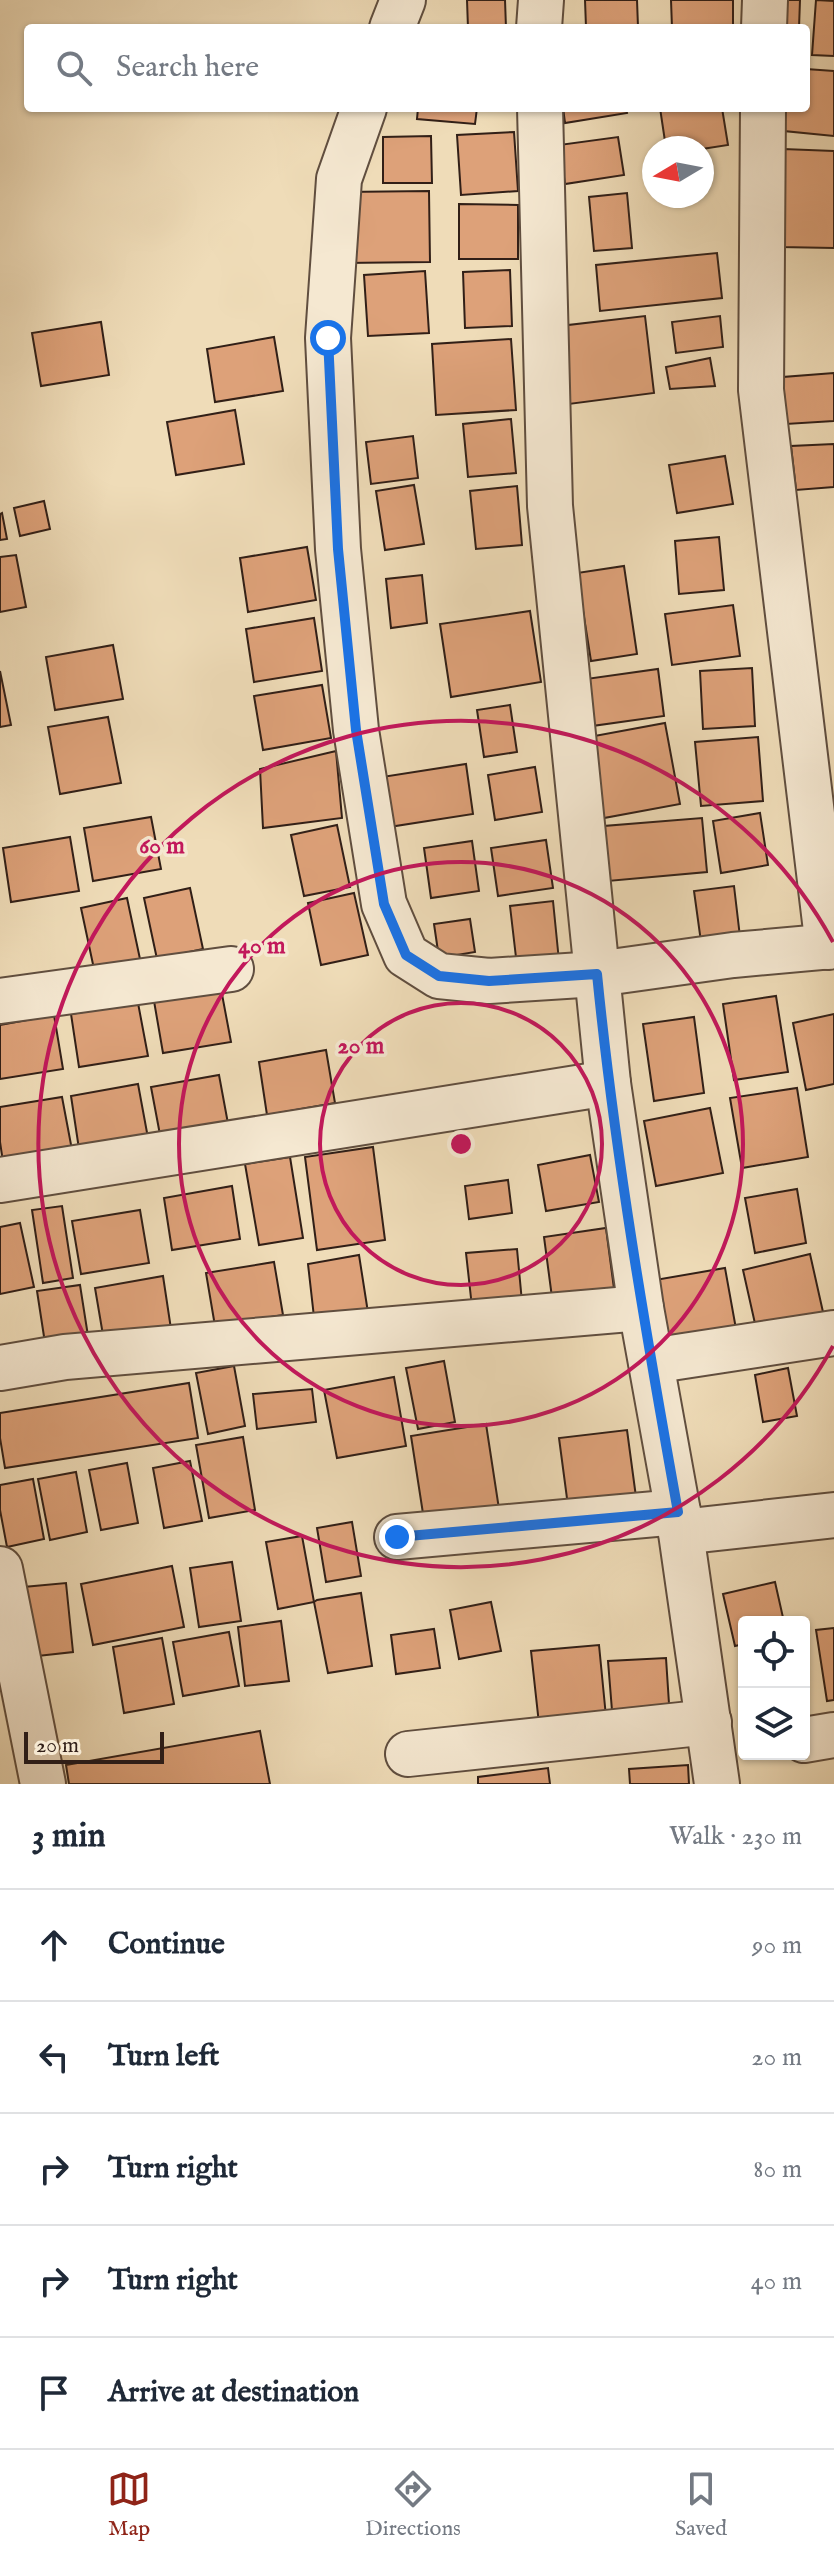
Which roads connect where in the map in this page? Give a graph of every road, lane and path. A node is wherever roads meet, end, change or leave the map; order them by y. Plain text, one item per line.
1 (403, 0) edge
2 (541, 0) edge
3 (765, 0) edge
4 (394, 24) edge
5 (539, 24) edge
6 (764, 24) edge
7 (363, 112) edge
8 (540, 112) edge
9 (763, 112) edge
10 (831, 946) edge
11 (231, 969) dead end
12 (597, 974) junction
13 (0, 1001) edge
14 (608, 1083) junction
15 (0, 1180) edge
16 (641, 1308) junction
17 (834, 1333) edge
18 (651, 1361) junction
19 (0, 1368) edge
20 (834, 1515) edge
21 (679, 1522) junction
22 (397, 1537) dead end
23 (0, 1569) edge
24 (834, 1735) edge
25 (17, 1739) edge
26 (810, 1739) edge
27 (721, 1753) edge
28 (408, 1754) dead end
29 (43, 1784) edge

1 - 4 street
2 - 5 street
3 - 6 street
7 - 12 street
8 - 12 street
9 - 10 street
10 - 12 street
11 - 13 street
12 - 14 street
14 - 15 street
14 - 16 street
16 - 18 street
16 - 19 street
17 - 18 street
18 - 21 street
20 - 21 street
21 - 22 street
21 - 27 street
23 - 25 street
24 - 26 street
25 - 29 street
27 - 28 street

